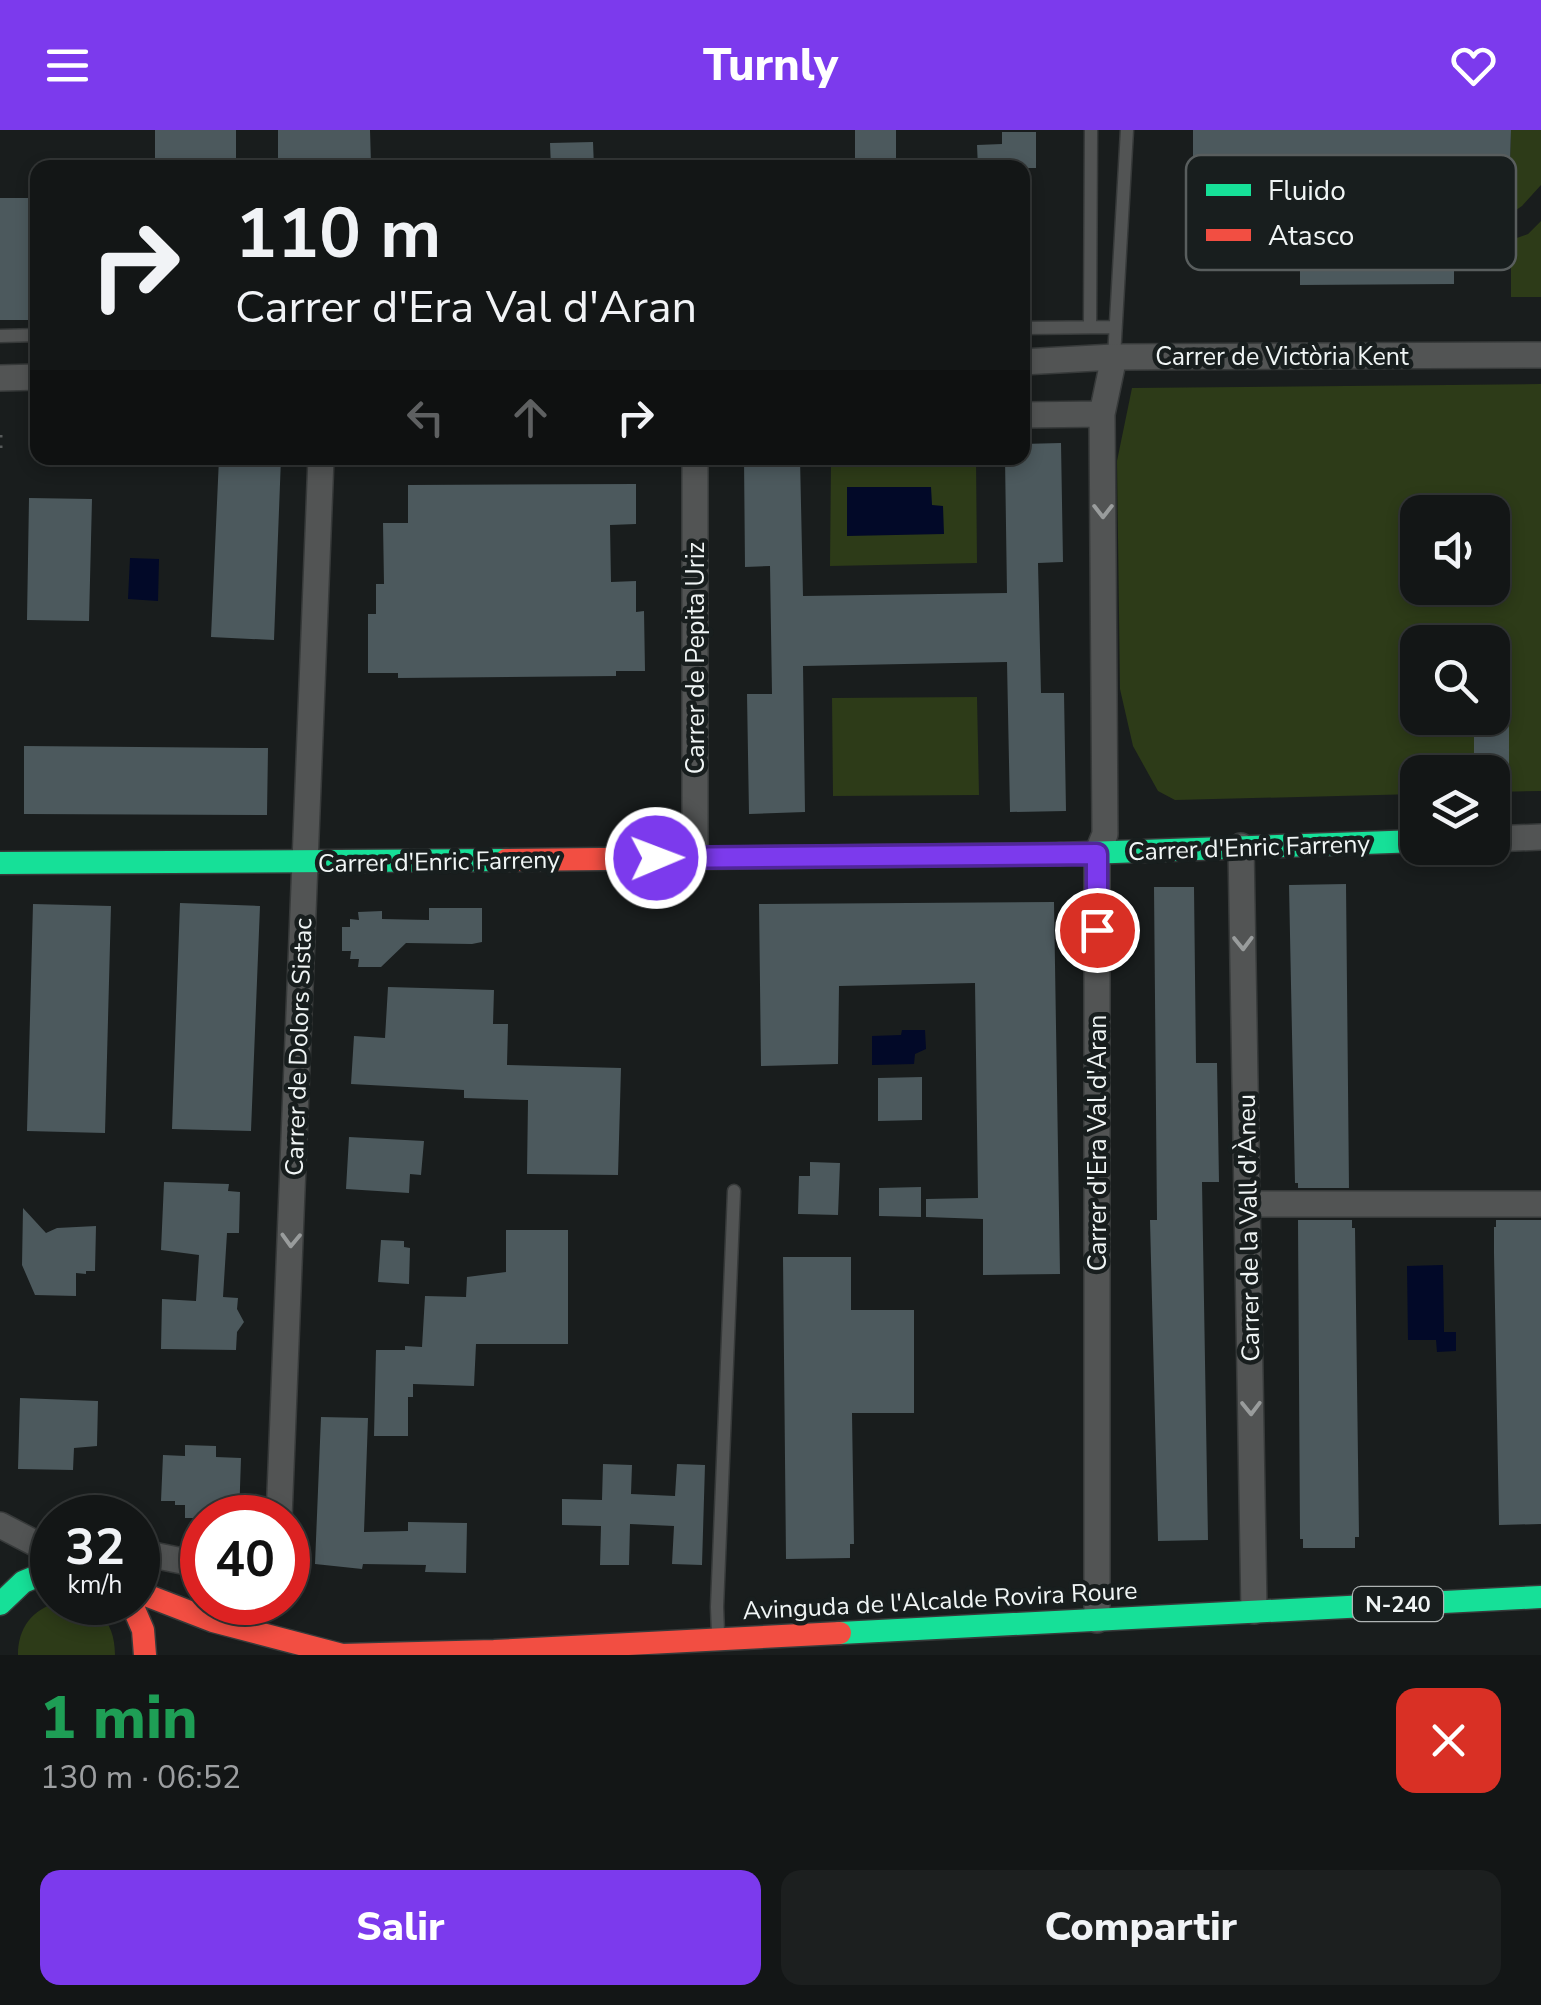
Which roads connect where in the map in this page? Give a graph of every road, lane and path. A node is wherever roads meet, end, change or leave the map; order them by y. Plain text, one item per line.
1 (1091, 130) edge
2 (1126, 130) edge
3 (1090, 327) junction
4 (1115, 327) junction
5 (1030, 328) edge
6 (0, 336) edge
7 (30, 336) edge
8 (1541, 355) edge
9 (1114, 357) junction
10 (1030, 362) edge
11 (30, 377) edge
12 (0, 378) edge
13 (1030, 414) edge
14 (1102, 414) junction
15 (0, 435) edge
16 (0, 454) edge
17 (321, 465) edge
18 (696, 465) edge
19 (1541, 837) edge
20 (1510, 838) edge
21 (1400, 842) edge
22 (1241, 846) junction
23 (1097, 854) junction
24 (695, 858) junction
25 (306, 862) junction
26 (0, 863) edge
27 (734, 1191) dead end
28 (1248, 1204) junction
29 (1541, 1204) edge
30 (280, 1495) edge
31 (2, 1525) edge
32 (30, 1530) edge
33 (30, 1540) edge
34 (29, 1578) joint
35 (0, 1585) edge
36 (1541, 1597) edge
37 (160, 1600) edge
38 (0, 1604) edge
39 (1254, 1610) junction
40 (1097, 1620) junction
41 (142, 1625) edge
42 (718, 1638) junction
43 (631, 1649) edge
44 (144, 1655) edge
45 (342, 1655) edge

1 - 3 lane
2 - 4 lane, Carrer d'Era Val d'Aran
3 - 4 lane
3 - 5 lane
4 - 9 lane, Carrer d'Era Val d'Aran
6 - 7 lane
8 - 9 street, Carrer de Victòria Kent
9 - 10 street, Carrer de Victòria Kent
9 - 14 street, Carrer d'Era Val d'Aran
11 - 12 street
13 - 14 street
14 -> 23 street, Carrer d'Era Val d'Aran
15 - 16 path
17 - 25 street, Carrer de Dolors Sistac
18 - 24 street, Carrer de Pepita Uriz
19 - 20 street
21 - 22 main road, Carrer d'Enric Farreny
22 - 23 main road, Carrer d'Enric Farreny
22 -> 28 street, Carrer de la Vall d'Àneu
23 - 24 main road, Carrer d'Enric Farreny
23 - 40 street, Carrer d'Era Val d'Aran
24 - 25 main road, Carrer d'Enric Farreny
25 - 26 main road, Carrer d'Enric Farreny
25 -> 30 street, Carrer de Dolors Sistac
27 - 42 lane
28 - 29 street
28 -> 39 street, Carrer de la Vall d'Àneu
31 - 32 street
31 - 33 street
34 - 35 main road
34 - 38 main road
36 - 39 main road, Avinguda de l'Alcalde Rovira Roure / N-240
37 - 45 main road, Avinguda de l'Alcalde Rovira Roure / N-240
39 - 40 main road, Avinguda de l'Alcalde Rovira Roure / N-240
40 - 42 main road, Avinguda de l'Alcalde Rovira Roure / N-240
41 - 44 main road
42 - 43 main road, Avinguda de l'Alcalde Rovira Roure / N-240
43 - 45 main road, Avinguda de l'Alcalde Rovira Roure / N-240

